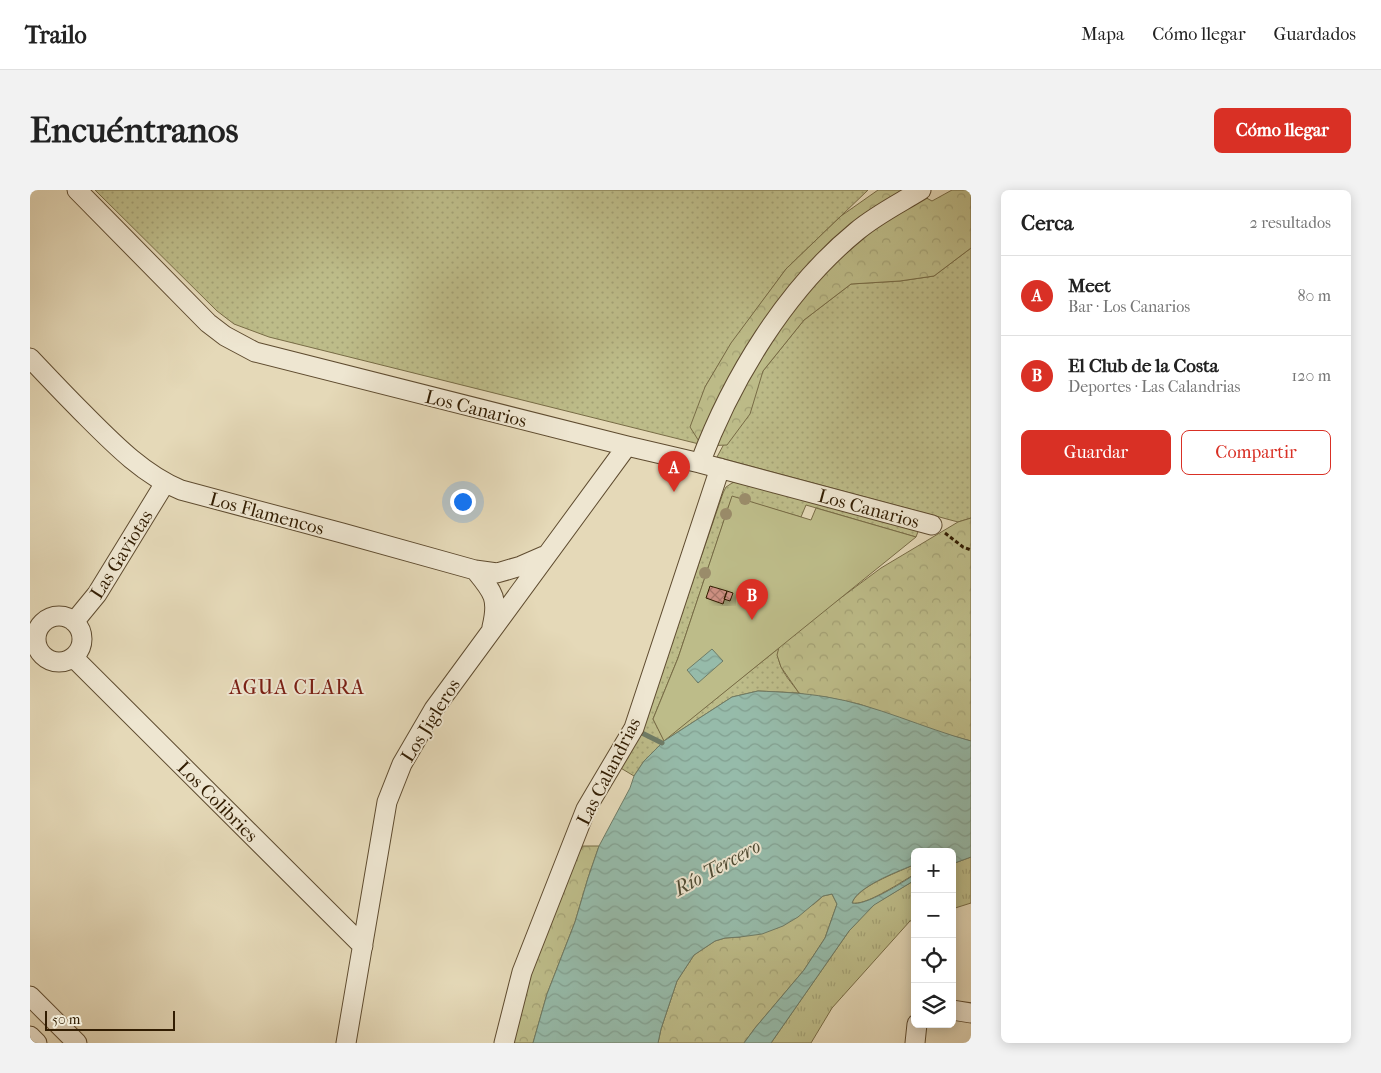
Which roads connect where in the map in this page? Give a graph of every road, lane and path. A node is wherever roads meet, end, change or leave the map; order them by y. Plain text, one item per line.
1 (77, 190) edge
2 (921, 190) edge
3 (30, 358) edge
4 (627, 446) junction
5 (700, 463) junction
6 (720, 468) junction
7 (165, 484) junction
8 (932, 525) joint
9 (971, 550) edge
10 (546, 555) junction
11 (475, 570) junction
12 (74, 622) junction
13 (491, 630) junction
14 (33, 646) edge
15 (73, 657) junction
16 (363, 946) junction
17 (30, 996) edge
18 (956, 1011) edge
19 (971, 1013) edge
20 (917, 1028) edge
21 (30, 1036) edge
22 (37, 1043) edge
23 (76, 1043) edge
24 (346, 1043) edge
25 (504, 1043) edge
26 (915, 1043) edge

1 - 4 street, Los Canarios
2 - 5 street
3 - 7 street, Los Flamencos
4 - 5 street, Los Canarios
4 - 10 street, Los Jigleros
5 - 6 street, Los Canarios
6 - 8 street, Los Canarios
6 - 25 street, Las Calandrias
7 - 11 street, Los Flamencos
7 - 12 street, Las Gaviotas
8 - 9 path
10 - 11 street, Los Flamencos
10 - 13 street, Los Jigleros
11 - 13 street
12 - 14 street
12 - 15 street
13 - 16 street, Los Jigleros
14 - 15 street
15 - 16 street, Los Colibries
16 - 24 street, Los Jigleros
17 - 23 street
18 - 19 street
20 - 26 street
21 - 22 street

